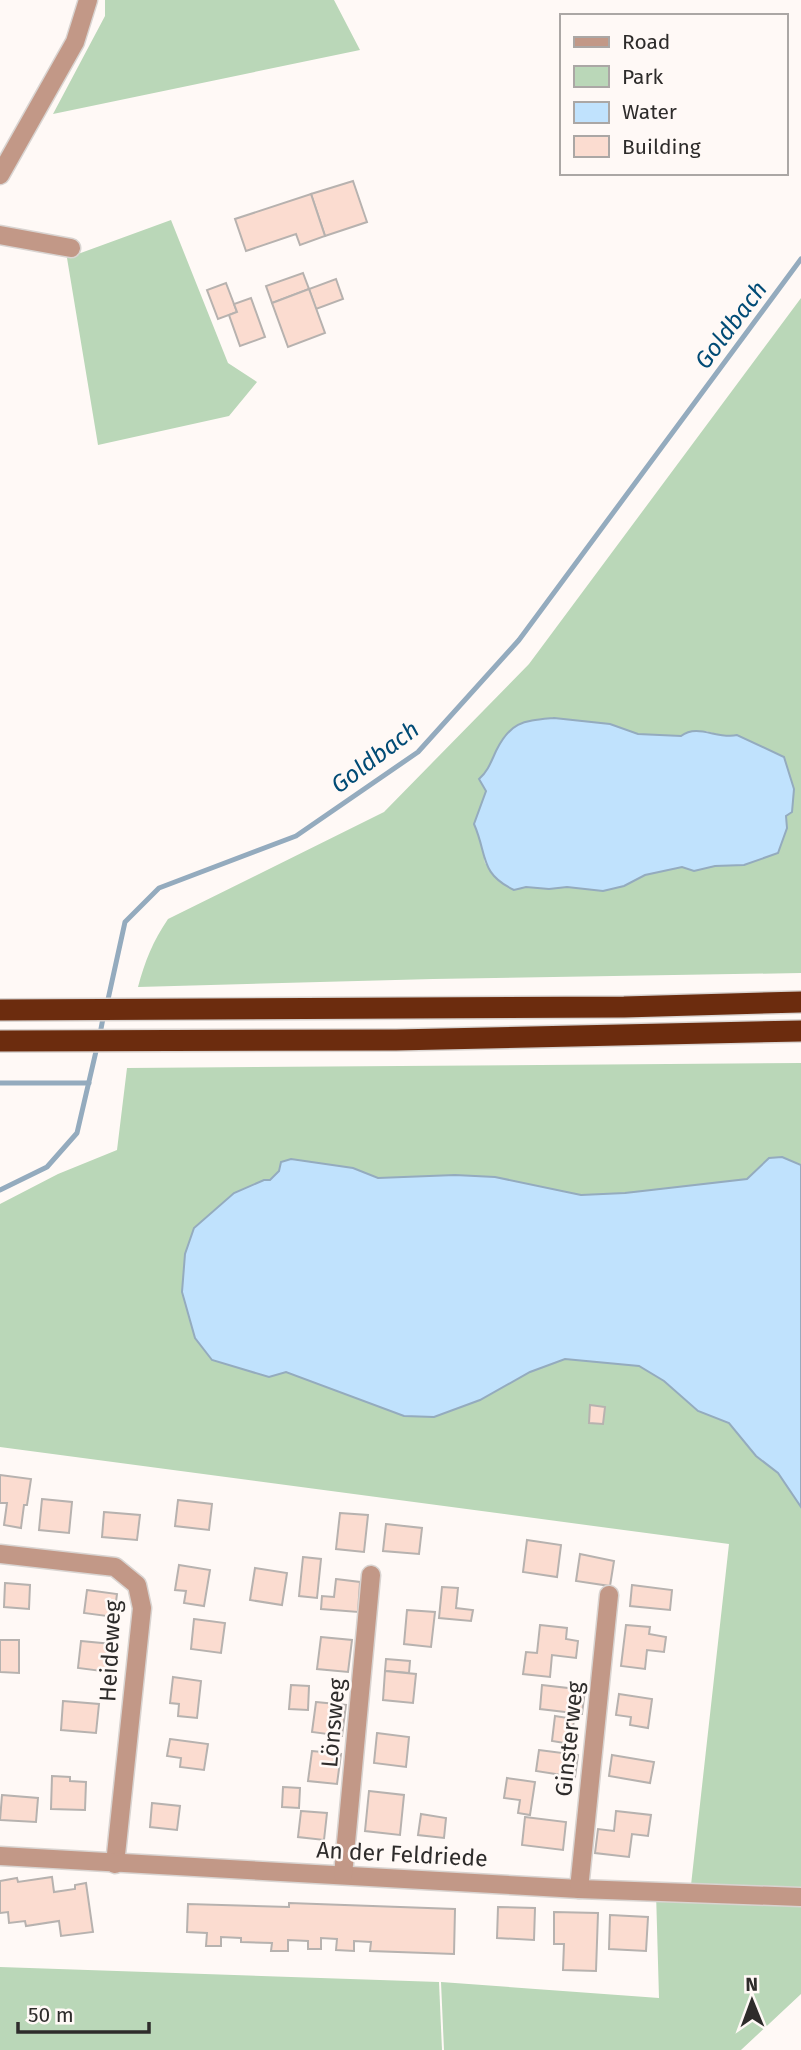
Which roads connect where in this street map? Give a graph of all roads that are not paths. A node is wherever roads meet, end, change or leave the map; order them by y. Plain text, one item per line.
1 (88, 0) edge
2 (0, 175) edge
3 (0, 235) edge
4 (71, 248) dead end
5 (801, 1002) edge
6 (0, 1010) edge
7 (801, 1031) edge
8 (0, 1041) edge
9 (0, 1554) edge
10 (372, 1575) dead end
11 (609, 1595) dead end
12 (0, 1856) edge
13 (115, 1864) junction
14 (343, 1875) junction
15 (579, 1889) junction
16 (801, 1897) edge

1 - 2 street
3 - 4 street
5 - 6 highway
7 - 8 highway
9 - 13 street, Heideweg
10 - 14 street, Lönsweg
11 - 15 street, Ginsterweg
12 - 13 street, An der Feldriede
13 - 14 street, An der Feldriede
14 - 15 street, An der Feldriede
15 - 16 street, An der Feldriede

